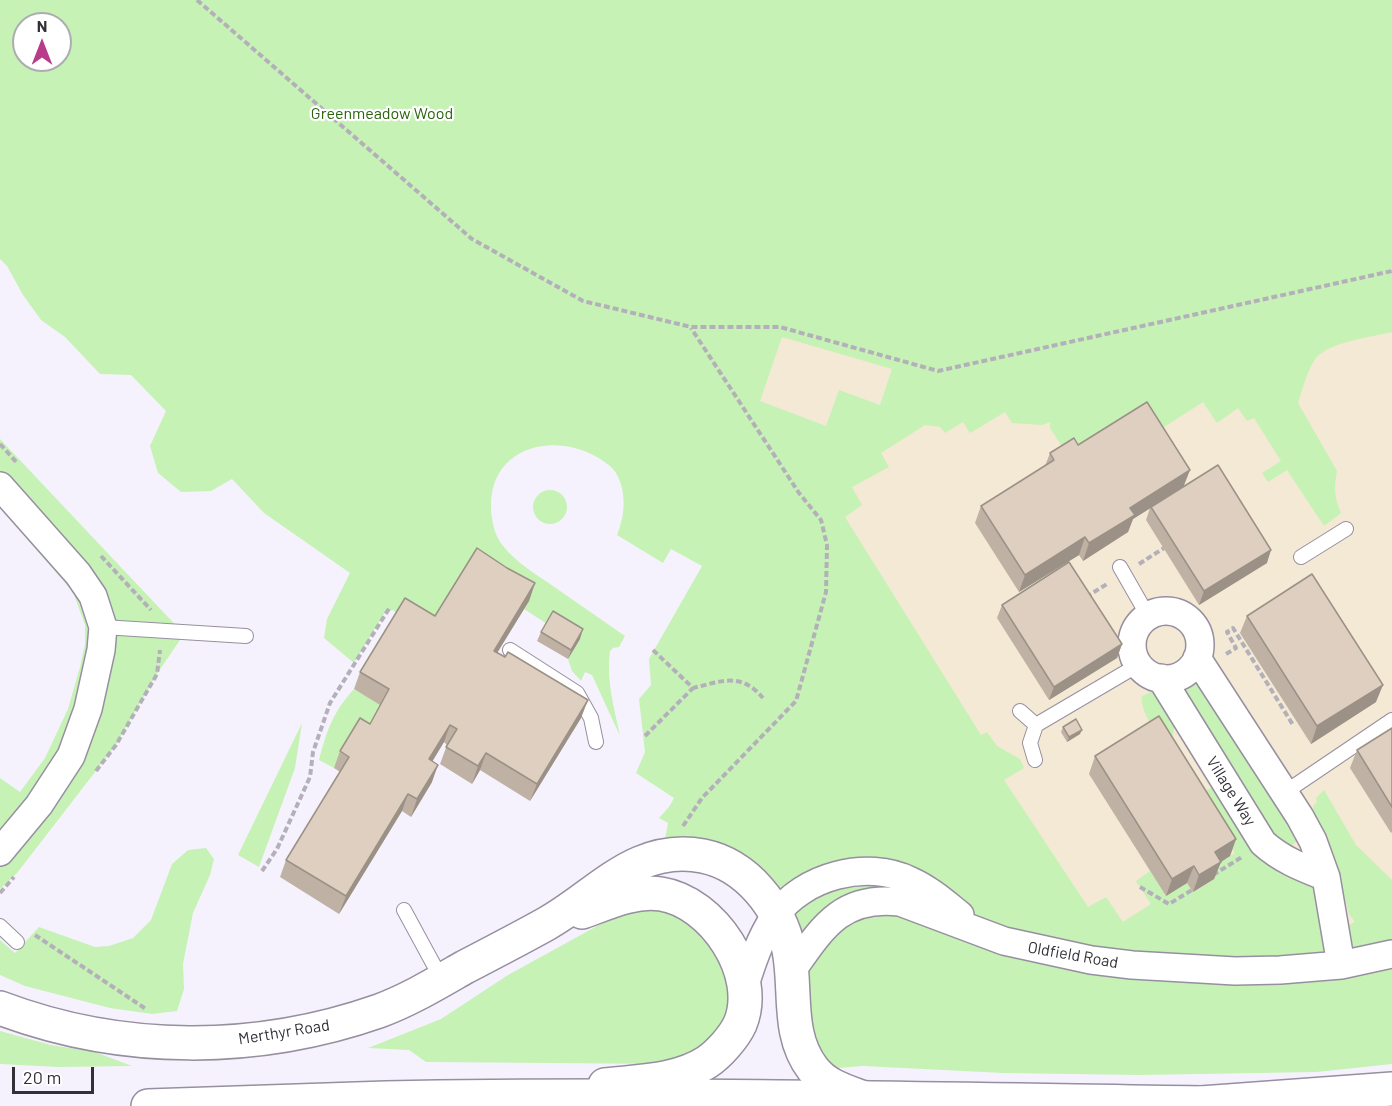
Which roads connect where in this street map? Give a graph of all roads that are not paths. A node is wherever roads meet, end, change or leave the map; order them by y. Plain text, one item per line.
1 (0, 486) edge
2 (1347, 529) dead end
3 (1301, 557) dead end
4 (1122, 570) road end
5 (1148, 616) junction
6 (103, 627) junction
7 (246, 636) dead end
8 (510, 650) edge
9 (1200, 663) junction
10 (1150, 671) junction
11 (1020, 711) dead end
12 (1392, 720) edge
13 (1036, 725) junction
14 (596, 742) dead end
15 (1035, 760) dead end
16 (1284, 793) junction
17 (0, 852) edge
18 (1326, 877) junction
19 (404, 910) dead end
20 (776, 915) junction
21 (549, 923) junction
22 (0, 926) edge
23 (985, 934) junction
24 (17, 942) dead end
25 (1392, 954) edge
26 (1341, 965) junction
27 (791, 972) junction
28 (442, 980) junction
29 (744, 988) junction
30 (0, 1008) edge
31 (1392, 1089) edge
32 (864, 1098) junction
33 (504, 1100) edge
34 (1212, 1104) edge
35 (148, 1106) edge

1 - 6 street
2 - 3 lane
4 - 5 lane
5 - 9 street
5 - 10 street
6 - 7 lane
6 - 17 street
8 - 14 lane
9 - 10 street
9 - 16 street
10 - 13 lane
10 - 18 street, Village Way
11 - 13 lane
12 - 16 lane
13 - 15 lane
16 - 18 street
18 - 26 street
19 - 28 lane
20 - 21 main road, Merthyr Road
20 - 23 street
20 - 27 main road, Merthyr Road
20 - 29 street
21 - 28 main road, Merthyr Road
21 - 29 main road, Merthyr Road
22 - 24 lane
23 - 26 street, Oldfield Road
23 - 27 street, Oldfield Road
25 - 26 street, Oldfield Road
27 - 32 main road, Merthyr Road
28 - 30 main road, Merthyr Road
29 - 33 main road, Merthyr Road
31 - 34 main road
32 - 33 main road
32 - 34 main road
33 - 35 main road

